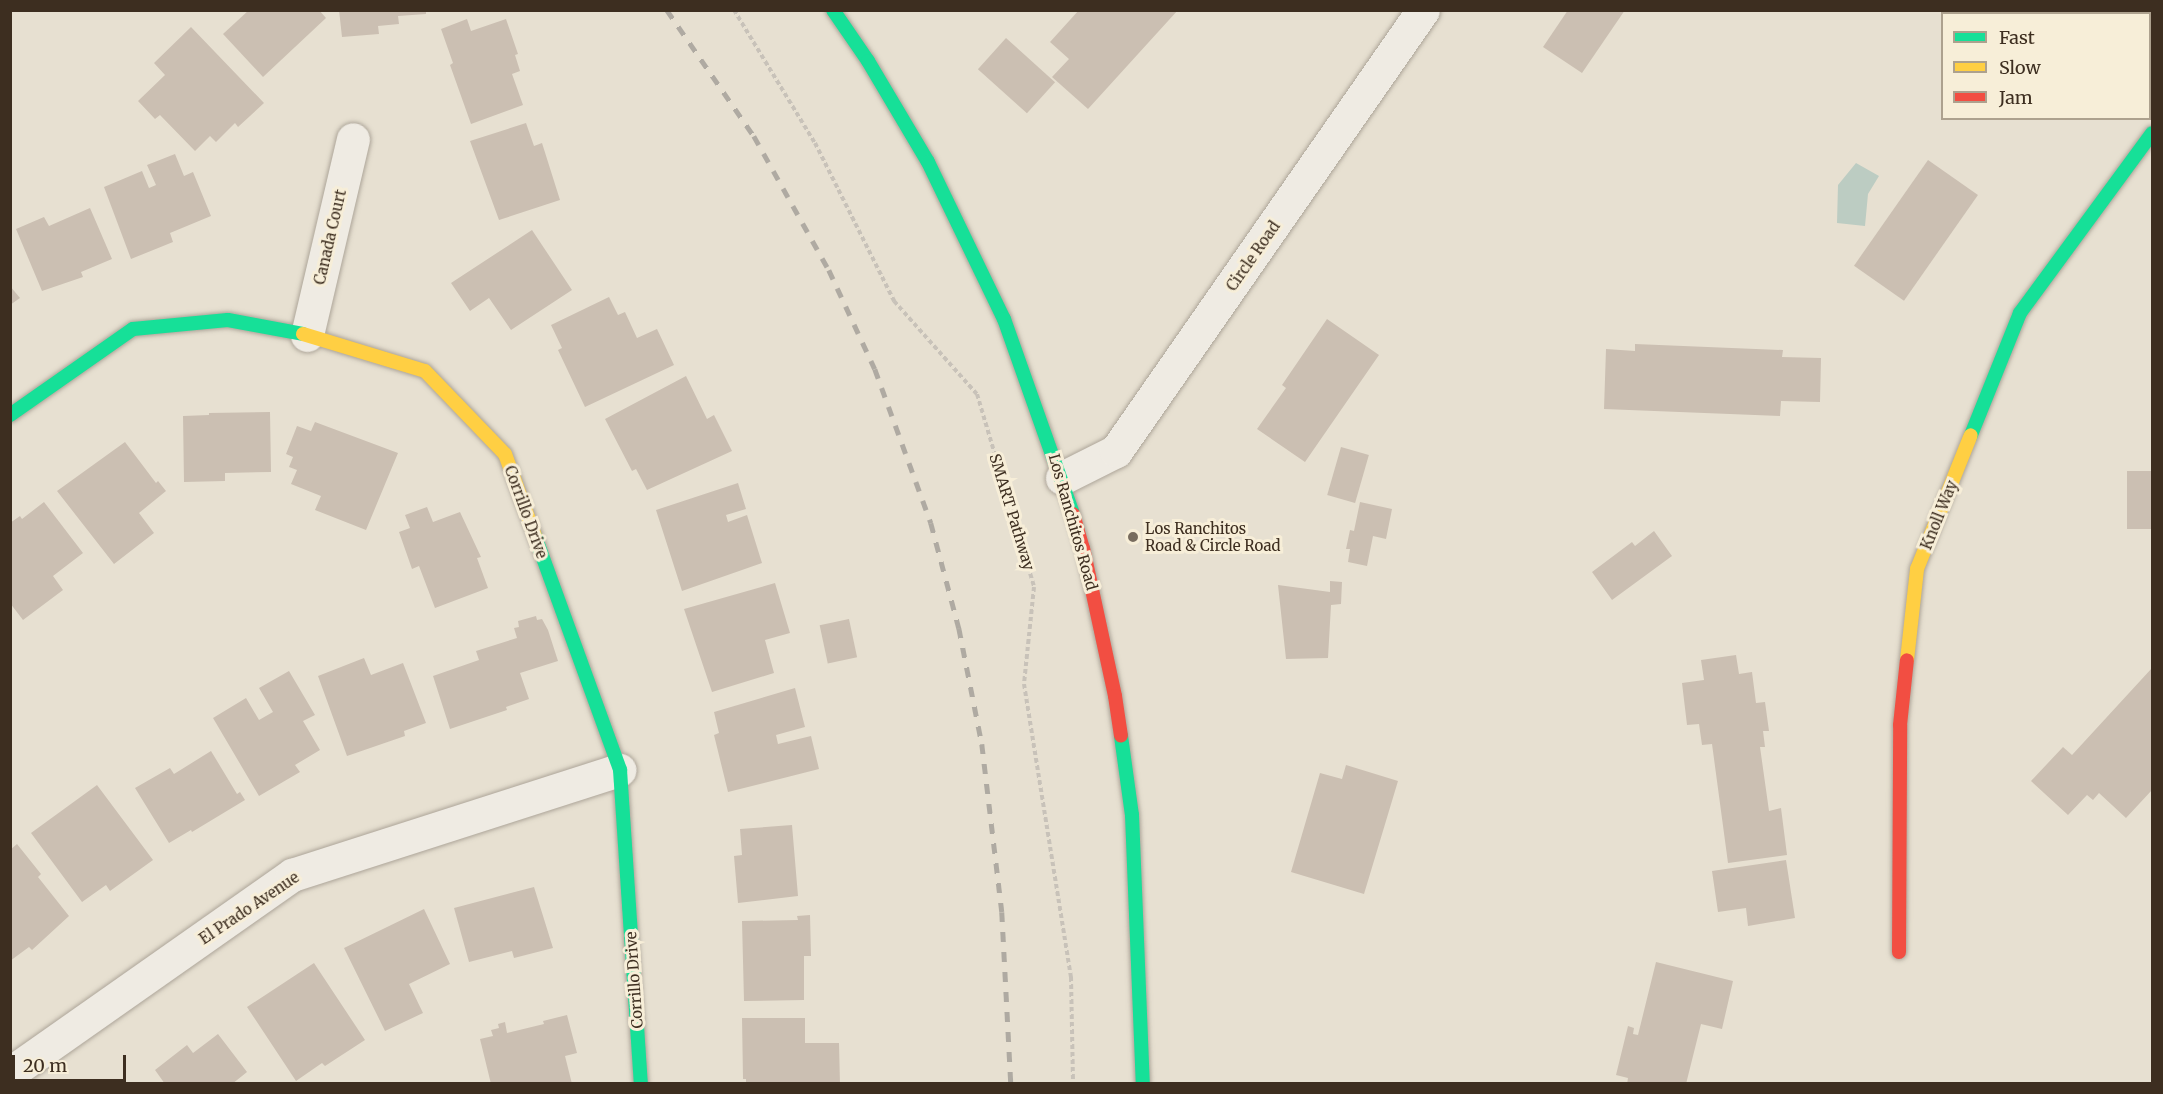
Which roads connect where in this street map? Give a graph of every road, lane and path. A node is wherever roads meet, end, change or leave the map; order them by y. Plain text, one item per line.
1 (734, 10) edge
2 (833, 10) edge
3 (1423, 10) edge
4 (2152, 133) edge
5 (353, 139) dead end
6 (307, 335) junction
7 (10, 415) edge
8 (1062, 478) junction
9 (620, 770) junction
10 (1899, 952) dead end
11 (10, 1073) edge
12 (640, 1083) edge
13 (1074, 1083) edge
14 (1143, 1083) edge

1 - 13 path, SMART Pathway
2 - 8 street, Los Ranchitos Road
3 - 8 street, Circle Road
4 - 10 street, Knoll Way
5 - 6 street, Canada Court
6 - 7 street, Corrillo Drive
6 - 9 street, Corrillo Drive
8 - 14 street, Los Ranchitos Road
9 - 11 street, El Prado Avenue
9 - 12 street, Corrillo Drive

